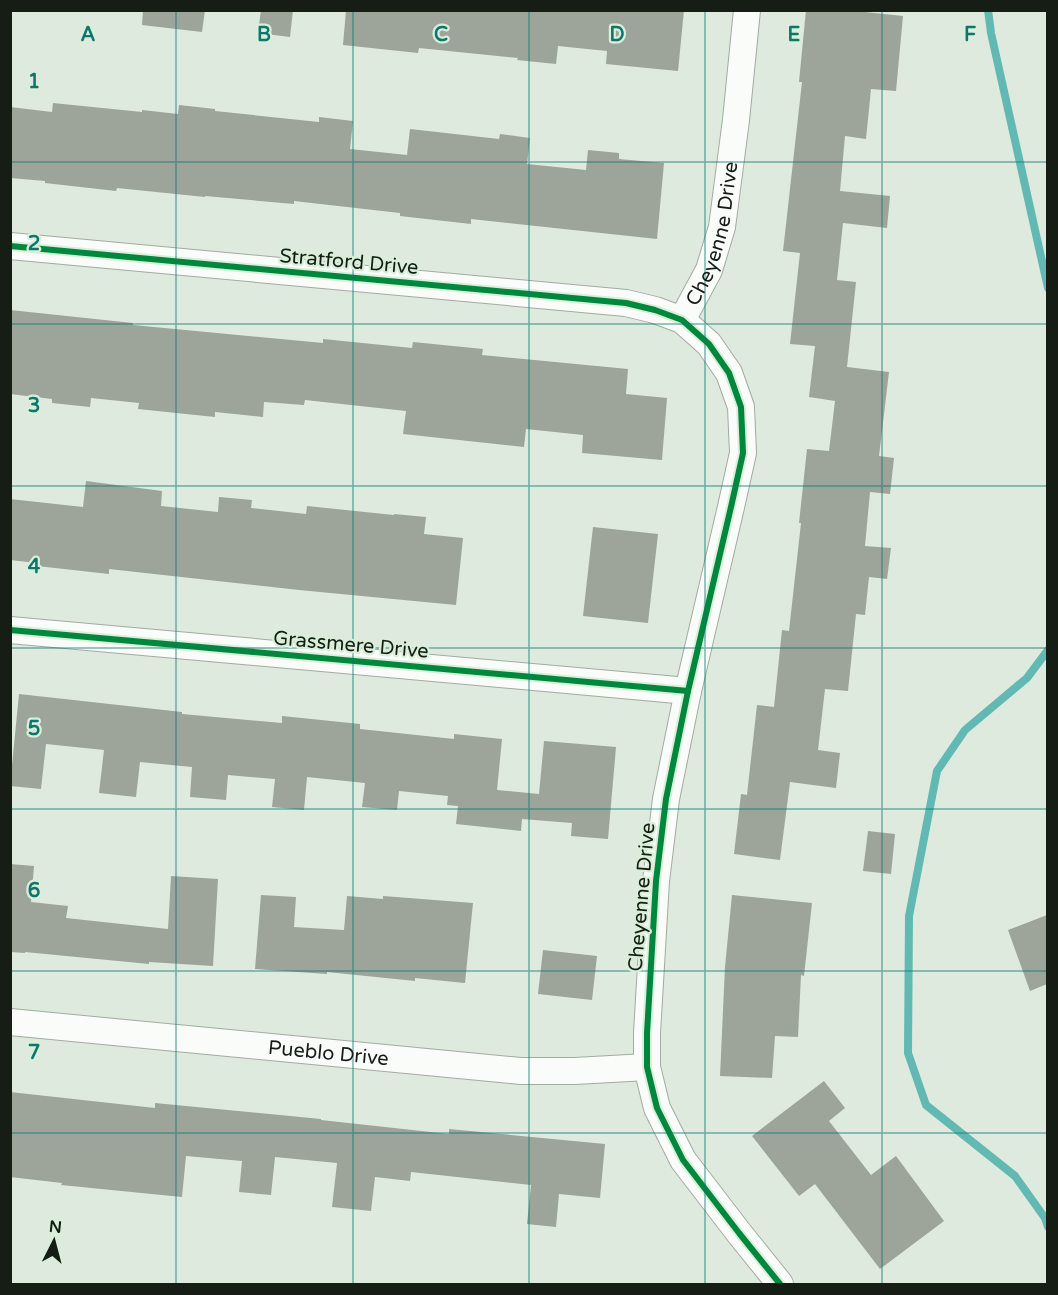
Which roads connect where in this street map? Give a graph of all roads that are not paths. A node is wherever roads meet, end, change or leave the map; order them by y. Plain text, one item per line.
1 (747, 10) edge
2 (10, 246) edge
3 (682, 320) junction
4 (10, 630) edge
5 (688, 691) junction
6 (10, 1022) edge
7 (647, 1067) junction
8 (780, 1284) edge

1 - 3 street, Cheyenne Drive
2 - 3 street, Stratford Drive
3 - 5 street, Cheyenne Drive
4 - 5 street, Grassmere Drive
5 - 7 street, Cheyenne Drive
6 - 7 street, Pueblo Drive
7 - 8 street, Cheyenne Drive

